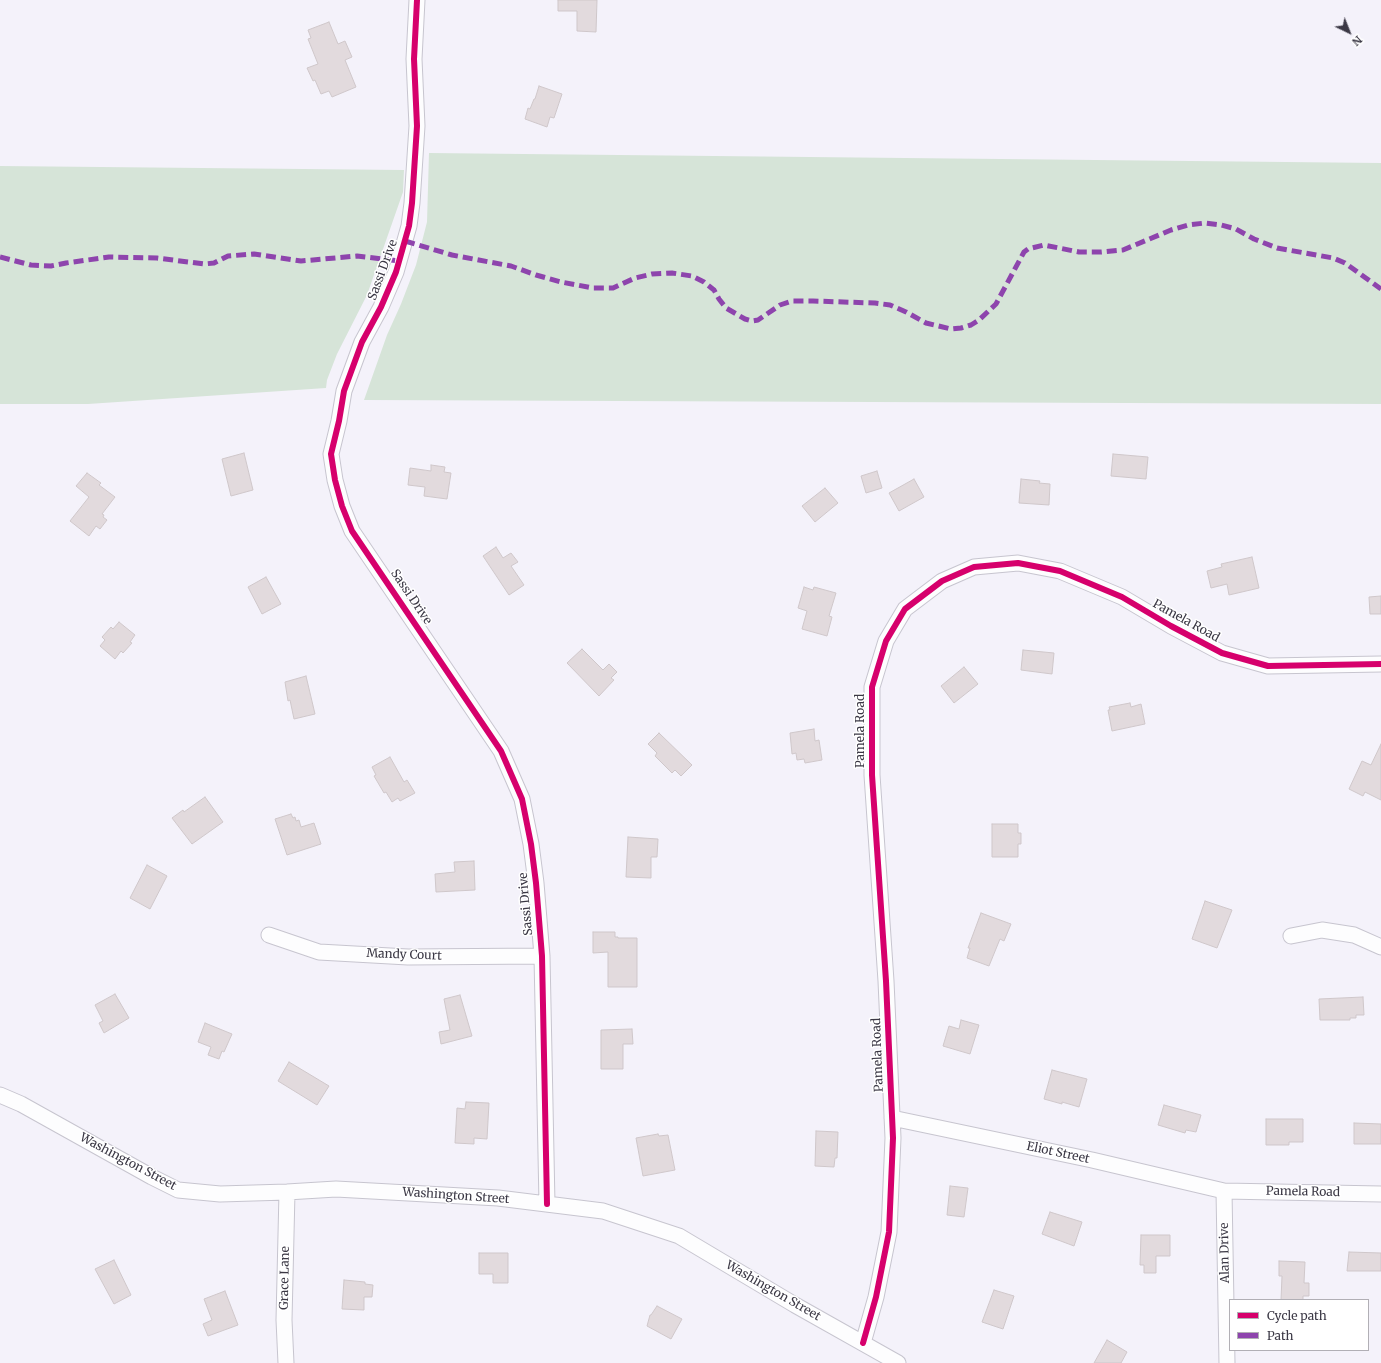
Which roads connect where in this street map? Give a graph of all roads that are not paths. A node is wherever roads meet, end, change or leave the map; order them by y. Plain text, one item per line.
1 (417, 0) edge
2 (1381, 664) edge
3 (269, 934) dead end
4 (1291, 936) dead end
5 (1381, 947) edge
6 (542, 956) junction
7 (0, 1095) edge
8 (892, 1118) junction
9 (1224, 1191) junction
10 (287, 1192) junction
11 (1381, 1194) edge
12 (547, 1204) junction
13 (863, 1343) junction
14 (286, 1363) edge
15 (898, 1363) edge
16 (1227, 1363) edge

1 - 6 street, Sassi Drive
2 - 8 street, Pamela Road
3 - 6 street, Mandy Court
4 - 5 street
6 - 12 street, Sassi Drive
7 - 10 street, Washington Street
8 - 9 street, Eliot Street
8 - 13 street, Pamela Road
9 - 11 street, Pamela Road
9 - 16 street, Alan Drive
10 - 12 street, Washington Street
10 - 14 street, Grace Lane
12 - 13 street, Washington Street
13 - 15 street, Washington Street

